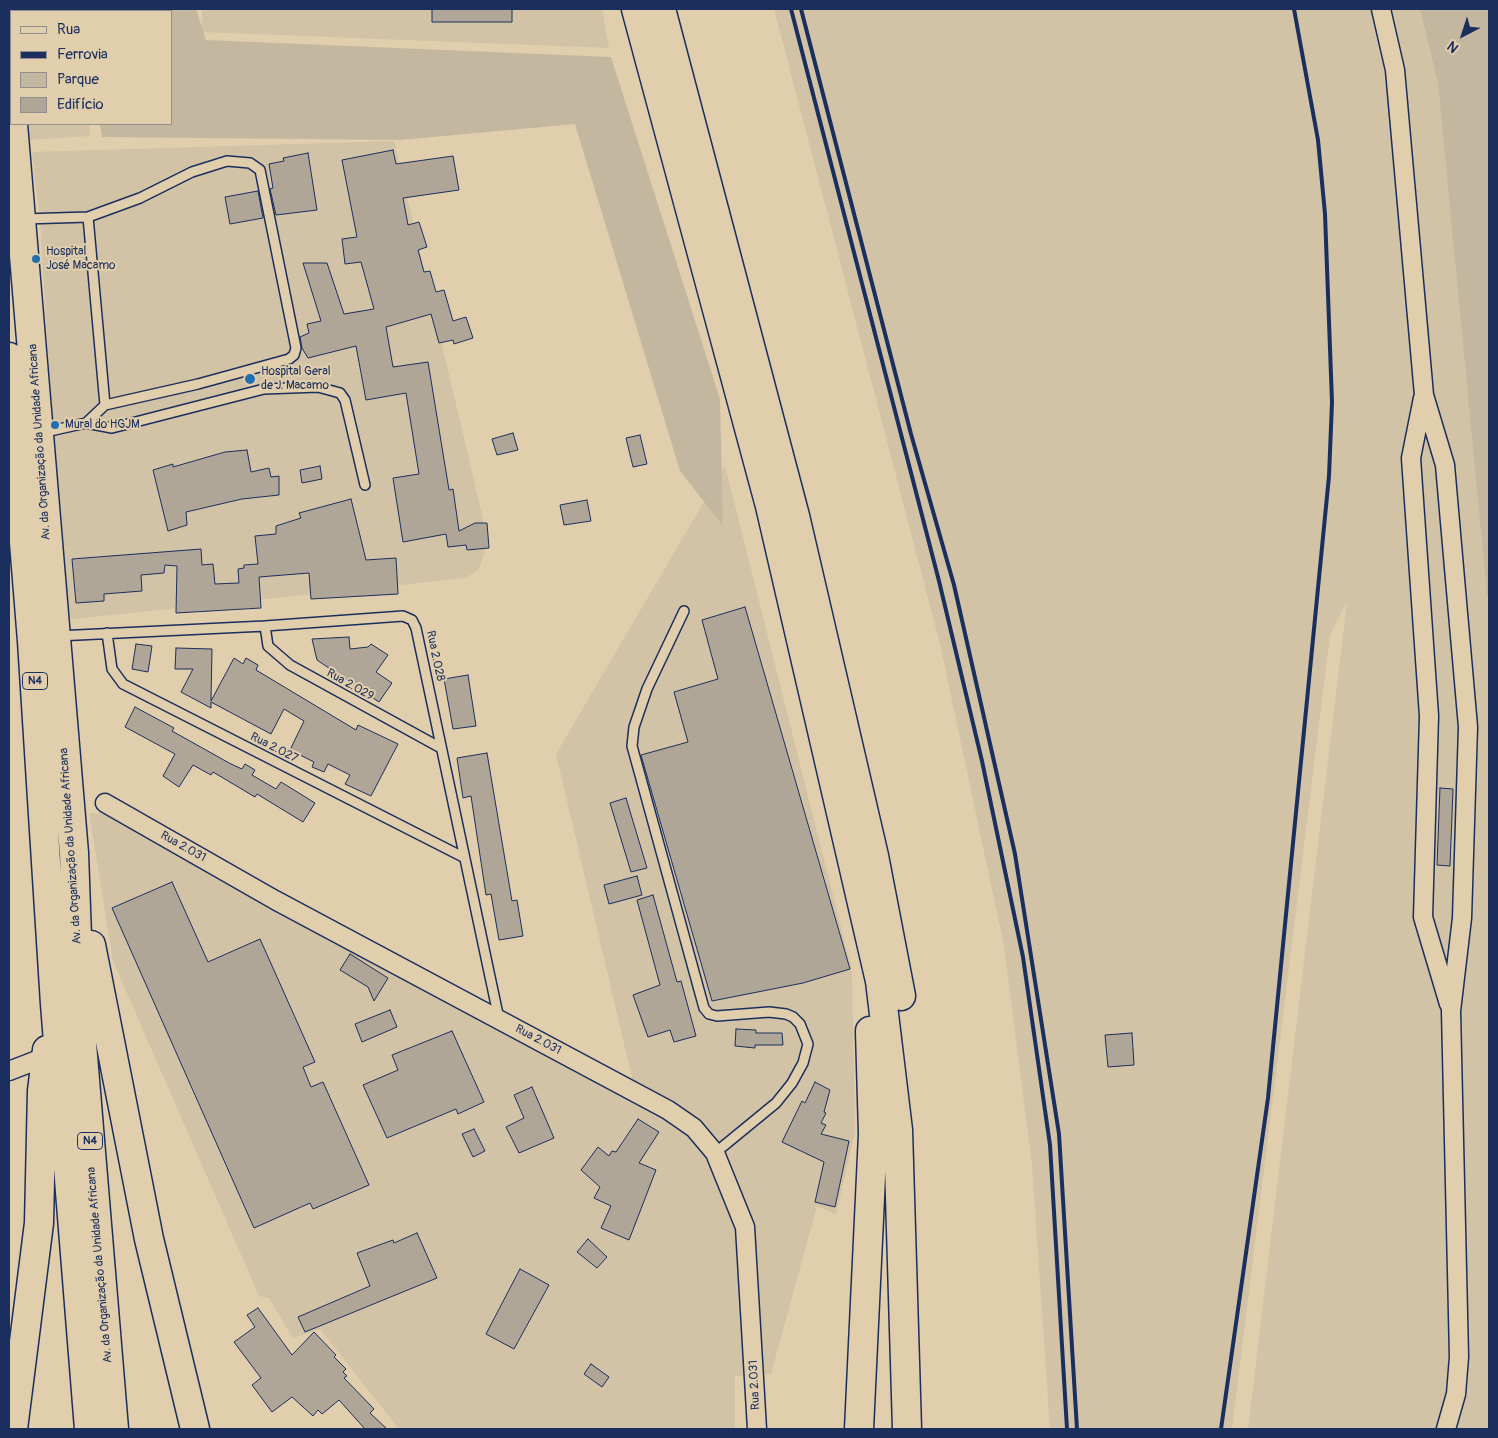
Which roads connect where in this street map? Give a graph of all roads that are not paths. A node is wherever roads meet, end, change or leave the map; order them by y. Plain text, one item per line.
1 (636, 9) edge
2 (661, 9) edge
3 (1381, 9) edge
4 (9, 72) edge
5 (10, 87) edge
6 (13, 125) edge
7 (88, 217) junction
8 (15, 219) edge
9 (9, 358) edge
10 (1424, 395) junction
11 (105, 405) junction
12 (86, 423) junction
13 (39, 433) junction
14 (366, 485) dead end
15 (684, 611) dead end
16 (265, 626) junction
17 (107, 633) junction
18 (54, 636) junction
19 (441, 748) junction
20 (105, 803) dead end
21 (74, 853) junction
22 (463, 858) junction
23 (853, 864) junction
24 (55, 1004) junction
25 (1451, 1011) junction
26 (499, 1019) junction
27 (45, 1057) junction
28 (9, 1071) edge
29 (715, 1153) junction
30 (13, 1429) edge
31 (89, 1429) edge
32 (114, 1429) edge
33 (195, 1429) edge
34 (757, 1429) edge
35 (859, 1429) edge
36 (907, 1429) edge
37 (926, 1429) edge
38 (1446, 1429) edge

1 - 23 highway
2 - 37 highway
3 - 10 street
4 - 5 highway
6 - 8 highway, N4
7 - 8 lane
7 - 11 lane
7 - 11 lane
8 - 13 highway, Av. da Organização da Unidade Africana / N4
9 - 24 highway, Av. da Organização da Unidade Africana / N4
10 - 25 street
10 - 25 street
11 - 12 lane
12 - 13 lane
12 - 14 lane
13 - 18 highway, Av. da Organização da Unidade Africana / N4
15 - 29 lane
16 - 17 lane, Rua 2.028
16 - 19 lane, Rua 2.029
16 - 19 lane, Rua 2.028
17 - 18 lane, Rua 2.028
17 - 22 lane, Rua 2.027
18 - 21 highway, Av. da Organização da Unidade Africana / N4
19 - 22 lane, Rua 2.028
20 - 26 street, Rua 2.031
21 - 32 highway, Av. da Organização da Unidade Africana / N4
21 - 33 highway
22 - 26 lane, Rua 2.028
23 - 35 highway
23 - 36 highway
24 - 27 highway
24 - 31 highway, Av. da Organização da Unidade Africana / N4
25 - 38 street
26 - 29 street, Rua 2.031
27 - 28 street
27 - 30 highway
29 - 34 street, Rua 2.031

